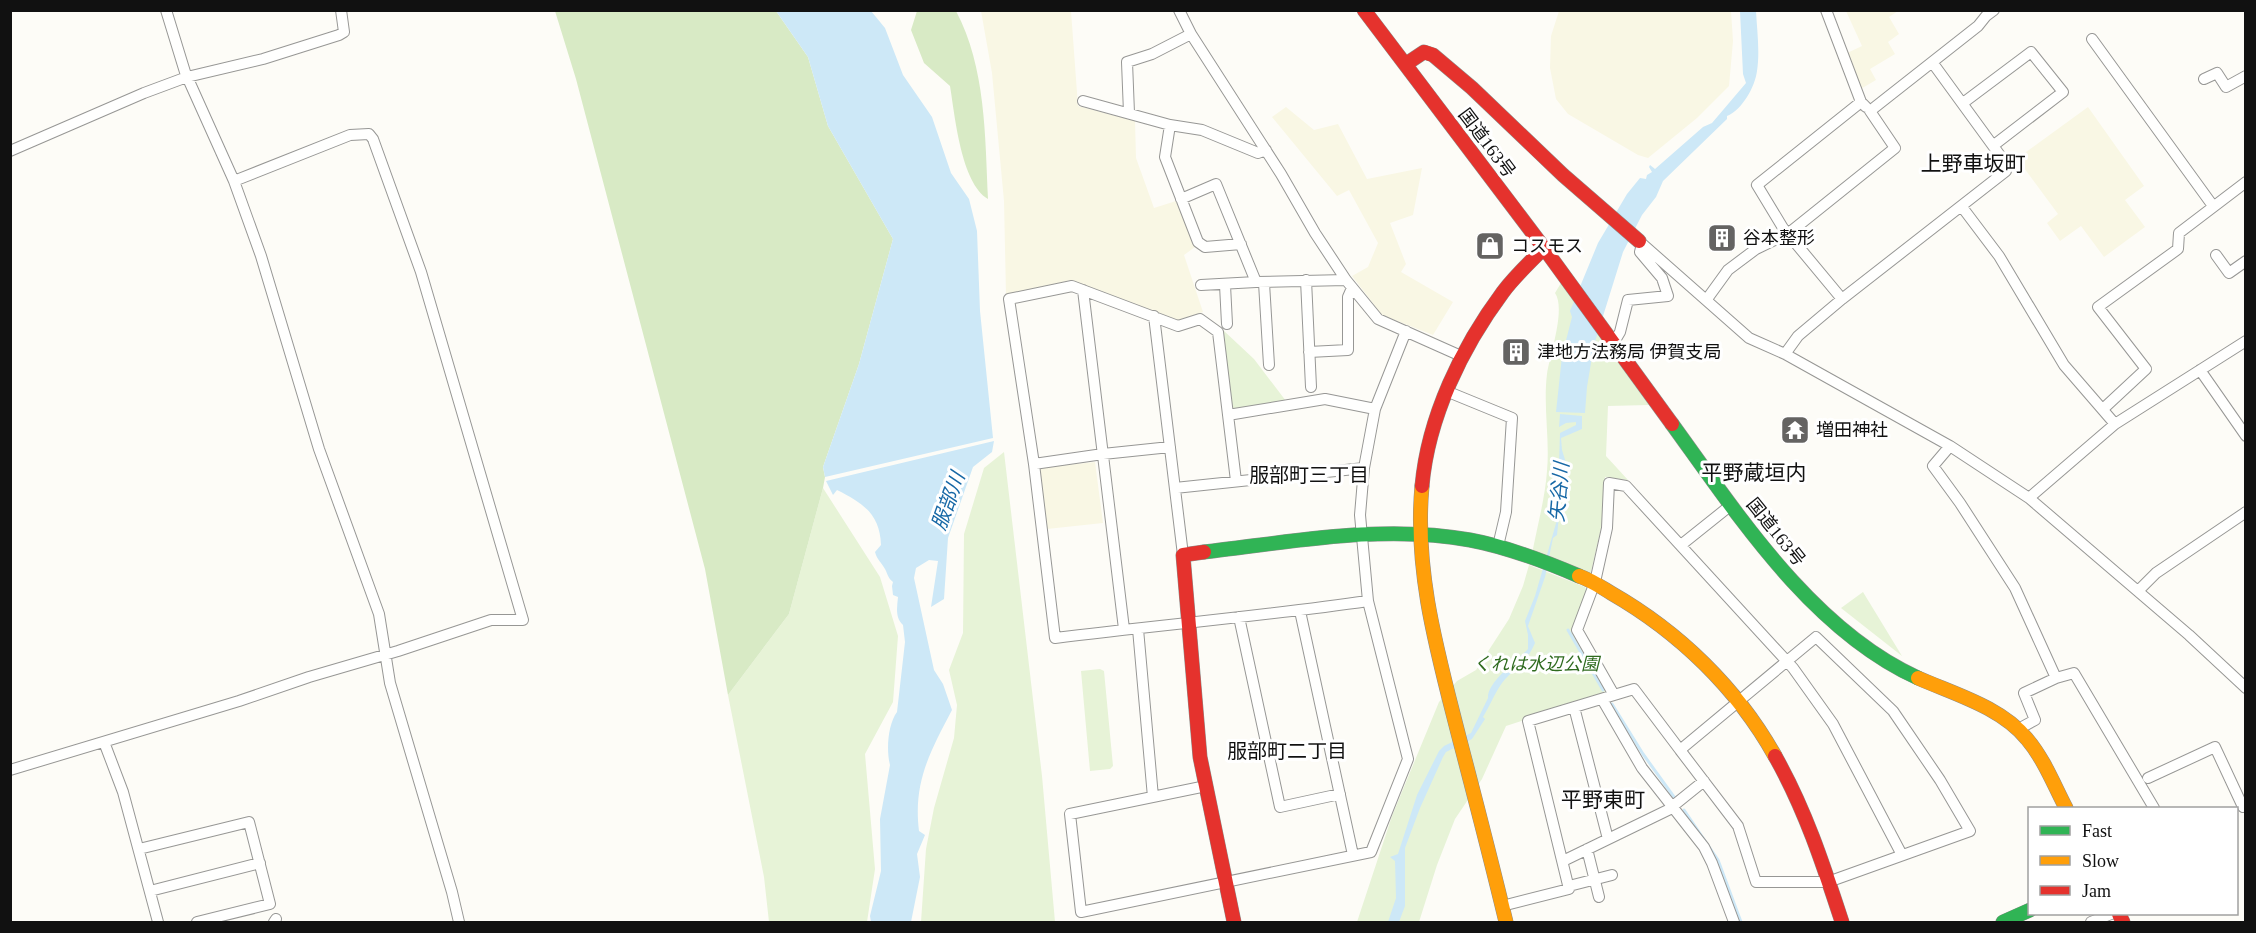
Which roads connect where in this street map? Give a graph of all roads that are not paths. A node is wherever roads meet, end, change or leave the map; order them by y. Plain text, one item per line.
1 (166, 10) edge
2 (341, 10) edge
3 (1179, 10) edge
4 (1364, 10) edge
5 (1826, 10) edge
6 (1975, 10) edge
7 (1994, 10) edge
8 (1982, 22) junction
9 (1191, 34) junction
10 (2092, 39) dead end
11 (1932, 62) junction
12 (1406, 64) junction
13 (2246, 76) edge
14 (187, 77) junction
15 (2204, 79) dead end
16 (1083, 101) dead end
17 (1862, 102) junction
18 (1963, 103) junction
19 (1870, 111) junction
20 (1129, 113) junction
21 (1170, 125) junction
22 (1995, 145) junction
23 (1266, 150) junction
24 (10, 151) edge
25 (234, 181) junction
26 (2246, 182) edge
27 (1181, 199) junction
28 (2213, 206) junction
29 (1962, 207) junction
30 (1789, 232) junction
31 (1641, 243) junction
32 (1241, 244) junction
33 (1544, 248) junction
34 (2216, 255) dead end
35 (2246, 261) edge
36 (1306, 280) junction
37 (1260, 283) junction
38 (1349, 284) junction
39 (1202, 285) dead end
40 (1225, 285) junction
41 (1083, 290) junction
42 (1707, 299) junction
43 (1842, 299) junction
44 (1154, 316) junction
45 (1227, 324) dead end
46 (1406, 331) junction
47 (2246, 341) edge
48 (1612, 342) junction
49 (1309, 352) junction
50 (1785, 354) junction
51 (1461, 356) junction
52 (1269, 365) dead end
53 (2200, 370) junction
54 (1311, 387) dead end
55 (1446, 391) junction
56 (1376, 409) junction
57 (2103, 409) junction
58 (1228, 415) junction
59 (2115, 424) junction
60 (2244, 429) edge
61 (1950, 446) junction
62 (1170, 447) junction
63 (1103, 454) junction
64 (1034, 464) junction
65 (1364, 468) junction
66 (1236, 481) junction
67 (1175, 488) junction
68 (2029, 498) junction
69 (1731, 505) junction
70 (2246, 512) edge
71 (1361, 535) junction
72 (1419, 535) junction
73 (1681, 545) junction
74 (1498, 546) junction
75 (1183, 555) junction
76 (1591, 580) junction
77 (2138, 591) junction
78 (1368, 601) junction
79 (1300, 610) junction
80 (1239, 617) junction
81 (1189, 621) junction
82 (1124, 629) junction
83 (1138, 629) junction
84 (387, 654) junction
85 (1787, 661) junction
86 (2056, 678) junction
87 (2246, 688) edge
88 (1614, 695) junction
89 (1602, 699) junction
90 (1739, 700) junction
91 (1574, 707) junction
92 (2020, 731) junction
93 (104, 742) junction
94 (1680, 750) junction
95 (10, 770) edge
96 (2148, 778) dead end
97 (1704, 781) junction
98 (1206, 786) junction
99 (1340, 794) junction
100 (1153, 797) junction
101 (1673, 807) junction
102 (2065, 807) edge
103 (2153, 807) edge
104 (2242, 808) edge
105 (1608, 839) junction
106 (139, 849) junction
107 (1587, 849) junction
108 (1353, 855) junction
109 (1902, 855) junction
110 (1563, 861) junction
111 (260, 863) junction
112 (1612, 875) dead end
113 (1594, 880) junction
114 (1227, 882) junction
115 (1828, 882) junction
116 (1569, 886) junction
117 (150, 891) junction
118 (1599, 897) dead end
119 (1502, 906) junction
120 (2028, 911) edge
121 (2108, 915) edge
122 (2012, 921) edge
123 (158, 922) edge
124 (197, 922) edge
125 (459, 922) edge
126 (1234, 922) edge
127 (1506, 922) edge
128 (1734, 922) edge
129 (1842, 922) edge
130 (2091, 922) edge

1 - 14 street
2 - 14 street
3 - 9 street
4 - 12 main road, 国道163号
5 - 17 street
6 - 8 street
7 - 8 street
8 - 11 street
9 - 20 street
9 - 23 street
10 - 28 street
11 - 18 street
11 - 19 street
12 - 31 main road
12 - 33 main road, 国道163号
13 - 15 street
14 - 24 street
14 - 25 street
16 - 20 street
17 - 19 street
17 - 30 street
18 - 22 street
18 - 22 street
19 - 30 street
20 - 21 street
21 - 23 street
21 - 27 street
22 - 29 street
23 - 38 street
25 - 84 street
25 - 84 street
26 - 28 street
27 - 32 street
27 - 32 street
28 - 57 street
29 - 43 street
29 - 57 street
30 - 42 street
30 - 43 street
31 - 42 street
31 - 48 street
32 - 37 street
33 - 48 main road, 国道163号
33 - 51 main road
34 - 35 street
36 - 37 street
36 - 38 street
36 - 49 street
37 - 40 street
37 - 52 street
38 - 46 street
38 - 49 street
39 - 40 street
40 - 45 street
41 - 44 street
41 - 63 street
41 - 64 street
42 - 50 street
43 - 50 street
44 - 58 street
44 - 62 street
46 - 51 street
46 - 56 street
47 - 53 street
48 - 69 main road, 国道163号
49 - 54 street
50 - 61 street
51 - 55 main road
53 - 59 street
53 - 60 street
55 - 72 main road
55 - 74 street
56 - 58 street
56 - 65 street
57 - 59 street
58 - 66 street
59 - 68 street
61 - 68 street
61 - 86 street
62 - 63 street
62 - 67 street
63 - 64 street
63 - 82 street
64 - 82 street
65 - 66 street
65 - 71 street
66 - 67 street
67 - 75 street
68 - 77 street
69 - 73 street
69 - 92 main road, 国道163号
70 - 77 street
71 - 72 main road
71 - 75 main road
71 - 78 street
72 - 74 main road
72 - 119 main road
73 - 76 street
73 - 85 street
74 - 76 main road
75 - 81 main road
76 - 88 street
76 - 90 main road
77 - 87 street
78 - 79 street
78 - 108 street
79 - 80 street
79 - 99 street
80 - 81 street
80 - 99 street
81 - 83 street
81 - 98 main road
82 - 83 street
83 - 100 street
84 - 93 street
84 - 125 street
85 - 90 street
85 - 109 street
85 - 109 street
86 - 92 street
86 - 103 street
88 - 89 street
88 - 94 street
89 - 91 street
89 - 101 street
90 - 94 street
90 - 115 main road
91 - 105 street
91 - 110 street
92 - 102 main road, 国道163号
93 - 95 street
93 - 106 street
94 - 97 street
96 - 104 street
97 - 101 street
97 - 115 street
98 - 100 street
98 - 114 main road
99 - 108 street
100 - 114 street
101 - 105 street
101 - 128 street
105 - 107 street
106 - 111 street
106 - 117 street
107 - 110 street
107 - 113 street
108 - 114 street
109 - 115 street
110 - 116 street
111 - 117 street
111 - 124 street
112 - 113 street
113 - 116 street
113 - 118 street
114 - 126 main road
115 - 129 main road
116 - 119 street
117 - 123 street
119 - 127 main road
120 - 122 main road
121 - 130 street

